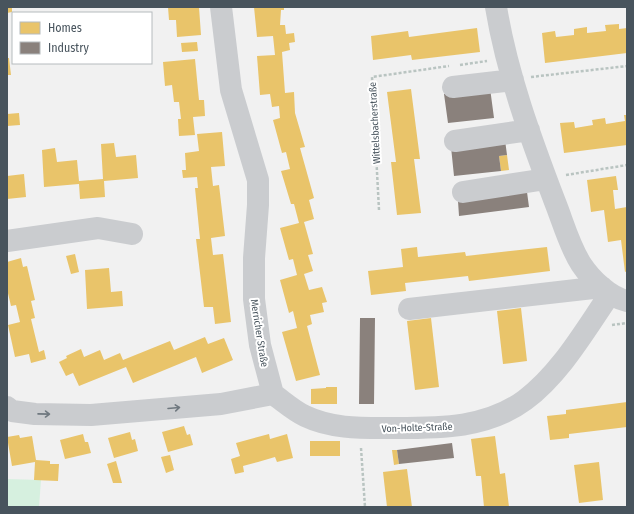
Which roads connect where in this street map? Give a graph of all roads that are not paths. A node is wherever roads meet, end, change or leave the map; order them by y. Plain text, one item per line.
1 (221, 7) edge
2 (496, 7) edge
3 (512, 80) junction
4 (454, 87) dead end
5 (529, 130) junction
6 (455, 141) dead end
7 (546, 179) junction
8 (463, 192) dead end
9 (132, 234) dead end
10 (7, 241) edge
11 (613, 294) edge
12 (409, 309) dead end
13 (273, 394) junction
14 (7, 407) edge

1 - 13 street, Merricher Straße
2 - 3 street
3 - 4 street
3 - 5 street
5 - 6 street
5 - 7 street
7 - 8 street
7 - 11 street
9 - 10 street
11 - 12 street
11 - 13 street, Von-Holte-Straße
14 -> 13 street

